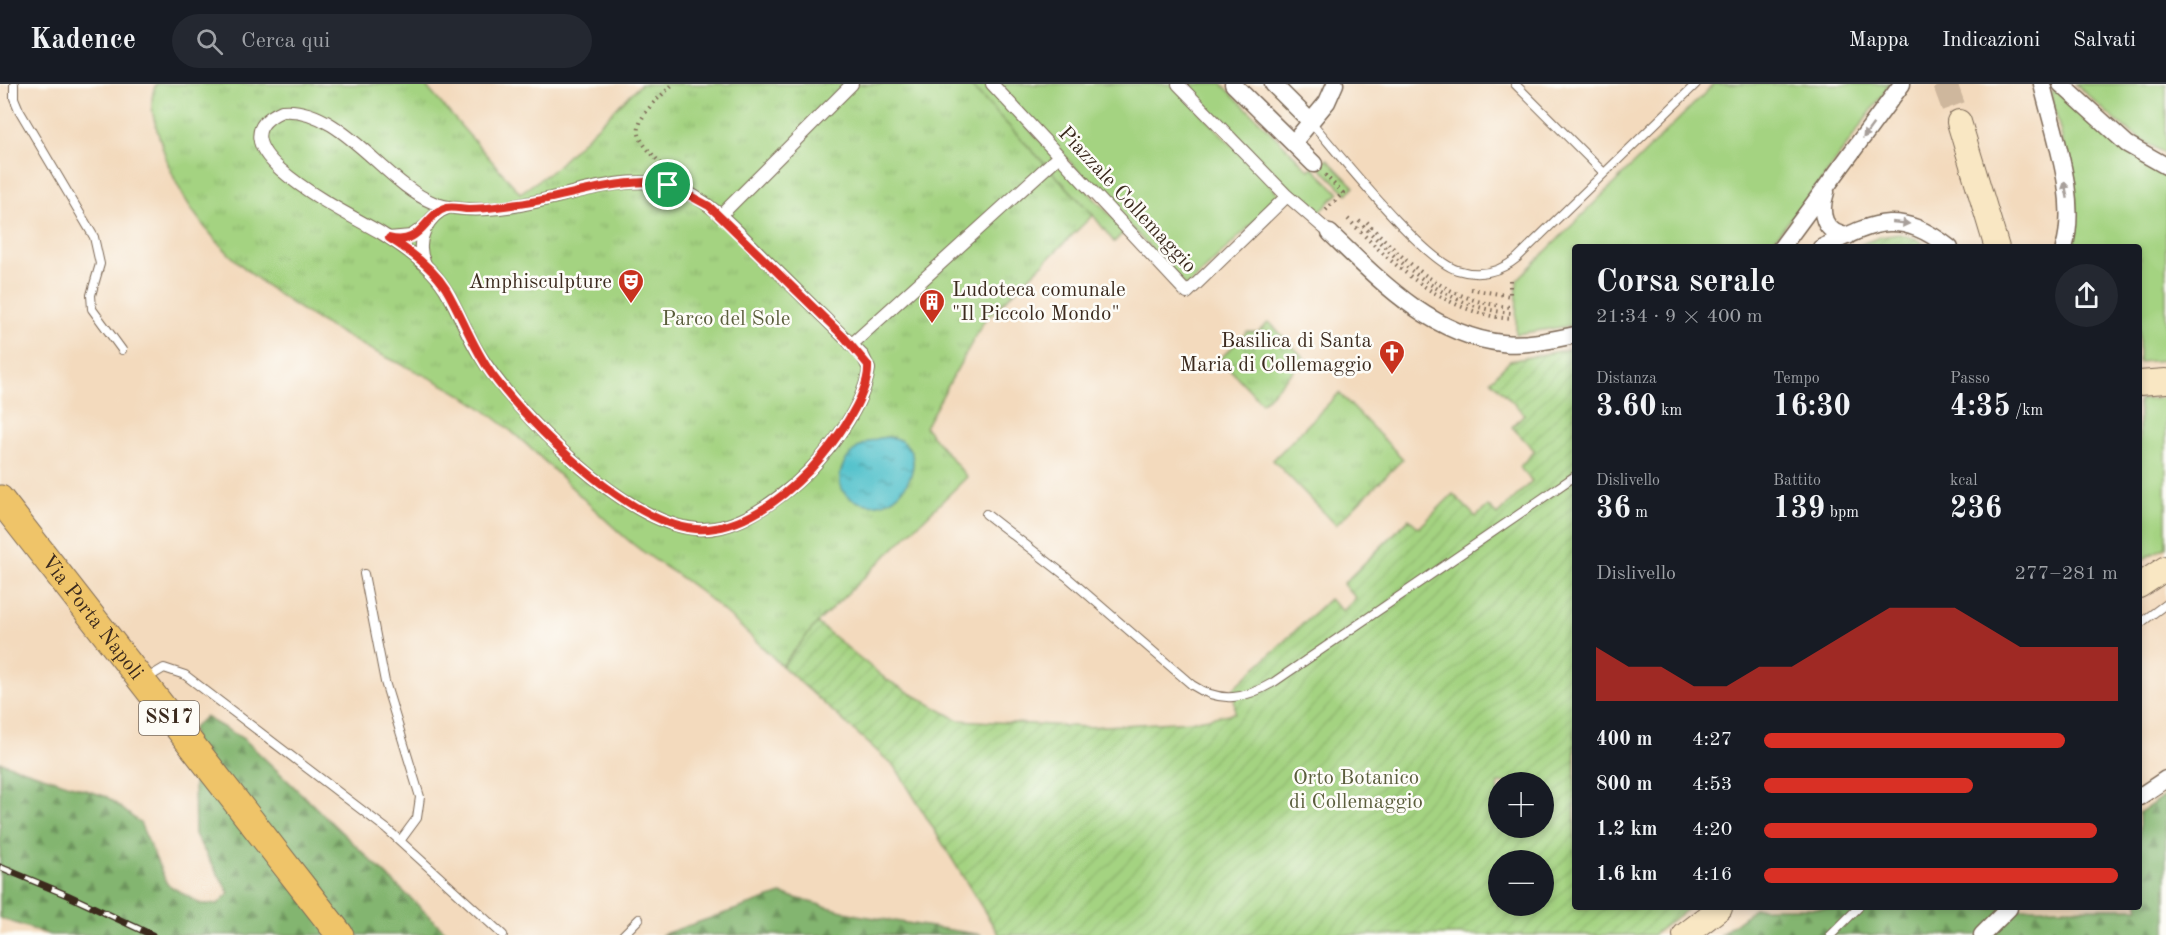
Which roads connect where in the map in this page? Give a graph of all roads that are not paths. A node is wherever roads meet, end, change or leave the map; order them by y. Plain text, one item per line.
1 (14, 84) edge
2 (852, 84) edge
3 (992, 84) edge
4 (1178, 84) edge
5 (1233, 84) edge
6 (1273, 84) edge
7 (1335, 84) edge
8 (1515, 84) edge
9 (1696, 84) edge
10 (1902, 84) edge
11 (2042, 84) edge
12 (2061, 84) edge
13 (1311, 122) junction
14 (1959, 122) tunnel mouth
15 (1293, 143) junction
16 (1059, 156) junction
17 (1314, 164) road end
18 (2166, 166) edge
19 (1604, 173) junction
20 (1832, 181) junction
21 (1287, 196) junction
22 (431, 201) junction
23 (450, 207) junction
24 (720, 216) junction
25 (430, 221) junction
26 (1330, 233) joint
27 (1848, 236) junction
28 (389, 238) junction
29 (1784, 244) edge
30 (1830, 244) edge
31 (1944, 244) edge
32 (1996, 244) edge
33 (2065, 244) edge
34 (426, 266) junction
35 (1572, 335) edge
36 (851, 345) junction
37 (122, 350) dead end
38 (2166, 381) edge
39 (2142, 383) edge
40 (1572, 478) edge
41 (0, 499) edge
42 (986, 514) dead end
43 (2166, 568) edge
44 (364, 574) dead end
45 (2142, 584) edge
46 (2166, 604) edge
47 (2142, 622) edge
48 (141, 682) junction
49 (2166, 779) edge
50 (2142, 795) edge
51 (400, 841) junction
52 (1717, 910) edge
53 (1856, 910) edge
54 (2007, 910) edge
55 (639, 919) dead end
56 (340, 935) edge
57 (503, 935) edge
58 (623, 935) edge
59 (1684, 935) edge
60 (1831, 935) edge
61 (1982, 935) edge

1 - 37 lane
2 - 24 street
3 - 16 street, Piazzale Collemaggio
4 - 21 street
5 - 15 street
6 - 13 street
7 - 13 street
8 - 19 lane
9 - 19 lane
10 -> 20 street
33 -> 11 street
12 - 18 street
13 - 15 street
13 - 19 lane
14 - 32 main road
15 - 17 street
16 - 21 street, Piazzale Collemaggio
16 - 36 street
20 - 27 street
20 - 29 street
21 - 26 street
22 - 23 street
22 - 25 street
22 - 28 street
23 - 24 street
23 - 25 street
24 - 36 street
25 - 28 street
25 - 34 street
26 - 35 street
27 - 30 street
27 -> 31 street
28 - 34 street
34 - 36 street
38 - 39 main road
40 - 42 lane
41 - 48 main road, Via Porta Napoli / SS17
43 - 45 main road
44 - 51 lane
46 - 47 lane
48 - 51 lane
48 - 56 main road, Via Porta Napoli / SS17
49 - 50 street
51 - 57 lane
52 - 59 main road
53 - 60 lane
54 - 61 street
55 - 58 lane

